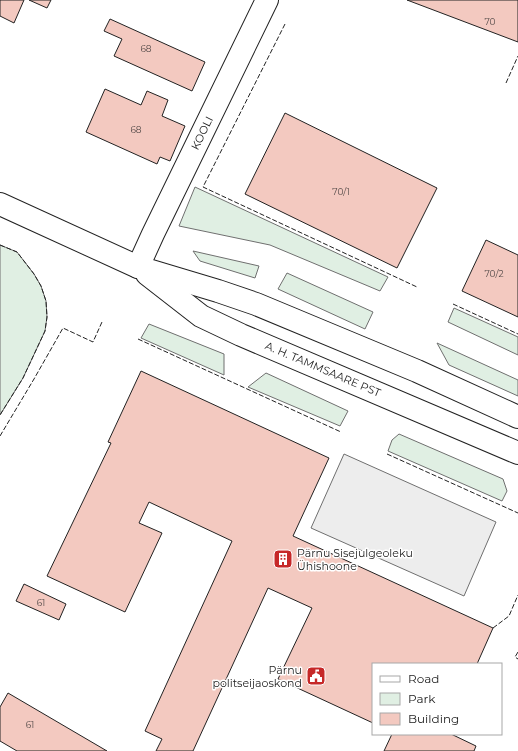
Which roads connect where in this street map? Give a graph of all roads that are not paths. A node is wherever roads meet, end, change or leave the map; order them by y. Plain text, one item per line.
1 (267, 0) edge
2 (0, 204) edge
3 (138, 267) junction
4 (518, 417) edge
5 (518, 453) edge

1 - 3 street, KOOLI
2 - 3 street, A. H. TAMMSAARE PST
3 - 4 street, A. H. TAMMSAARE PST
3 - 5 street, A. H. TAMMSAARE PST

